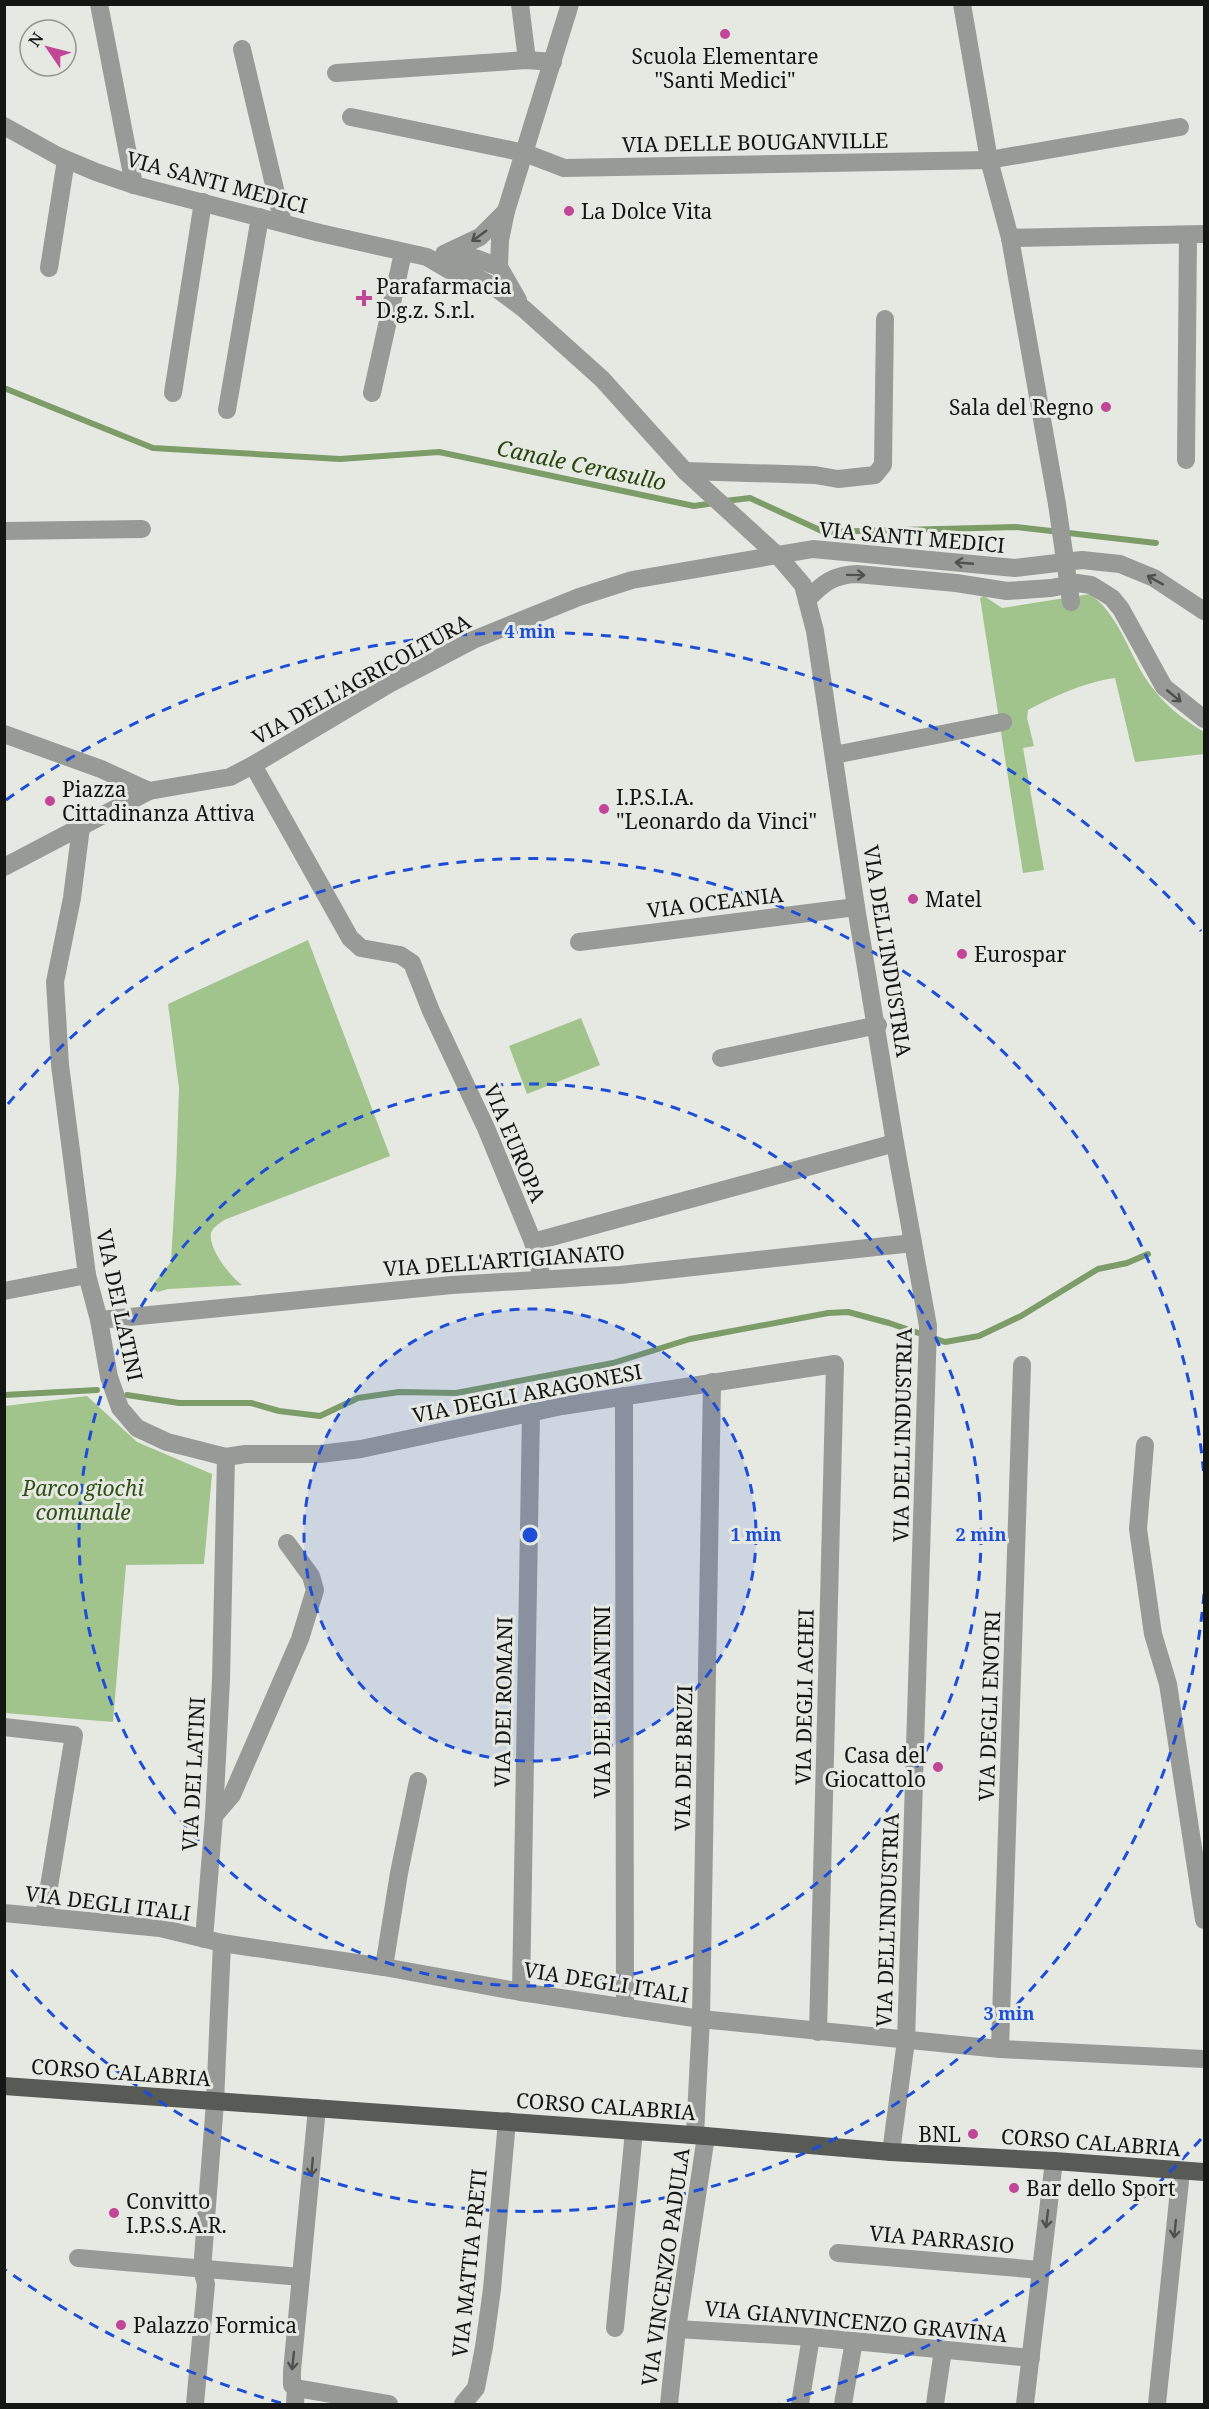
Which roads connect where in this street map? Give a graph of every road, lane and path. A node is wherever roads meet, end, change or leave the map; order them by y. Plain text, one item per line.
1 (99, 4) edge
2 (520, 4) edge
3 (570, 4) edge
4 (962, 4) edge
5 (242, 49) dead end
6 (527, 60) junction
7 (553, 62) junction
8 (336, 72) dead end
9 (351, 117) dead end
10 (4, 126) edge
11 (1180, 128) dead end
12 (525, 153) junction
13 (66, 160) junction
14 (989, 160) junction
15 (134, 185) junction
16 (203, 202) junction
17 (506, 211) junction
18 (260, 217) junction
19 (283, 223) junction
20 (1196, 235) edge
21 (1010, 238) junction
22 (403, 253) junction
23 (447, 253) junction
24 (428, 257) junction
25 (499, 267) junction
26 (49, 268) dead end
27 (470, 274) junction
28 (524, 309) junction
29 (885, 319) dead end
30 (173, 393) dead end
31 (372, 393) dead end
32 (227, 410) dead end
33 (1186, 460) dead end
34 (685, 471) junction
35 (142, 529) dead end
36 (4, 531) edge
37 (779, 557) junction
38 (807, 600) junction
39 (1071, 602) dead end
40 (1204, 610) edge
41 (1204, 719) edge
42 (1003, 722) dead end
43 (4, 734) edge
44 (834, 755) junction
45 (253, 765) junction
46 (149, 791) junction
47 (81, 827) junction
48 (4, 867) edge
49 (856, 907) junction
50 (579, 942) dead end
51 (878, 1025) junction
52 (721, 1058) dead end
53 (895, 1143) junction
54 (533, 1242) junction
55 (913, 1243) junction
56 (87, 1275) junction
57 (542, 1278) junction
58 (4, 1291) edge
59 (99, 1320) junction
60 (835, 1364) joint
61 (1022, 1365) dead end
62 (712, 1382) junction
63 (624, 1396) junction
64 (531, 1412) junction
65 (1145, 1445) dead end
66 (226, 1457) junction
67 (287, 1543) dead end
68 (4, 1727) edge
69 (418, 1781) dead end
70 (214, 1816) junction
71 (4, 1913) edge
72 (44, 1917) junction
73 (1204, 1920) edge
74 (204, 1939) junction
75 (222, 1943) junction
76 (384, 1966) junction
77 (521, 1992) junction
78 (625, 2008) junction
79 (701, 2019) junction
80 (818, 2032) junction
81 (906, 2041) junction
82 (1000, 2049) junction
83 (1204, 2059) edge
84 (4, 2086) edge
85 (215, 2102) junction
86 (317, 2108) junction
87 (507, 2121) junction
88 (634, 2130) junction
89 (701, 2135) junction
90 (891, 2152) junction
91 (1054, 2161) junction
92 (1181, 2171) junction
93 (1204, 2172) edge
94 (838, 2253) dead end
95 (78, 2258) dead end
96 (202, 2270) junction
97 (1041, 2270) junction
98 (301, 2277) junction
99 (615, 2328) dead end
100 (677, 2329) junction
101 (811, 2337) junction
102 (854, 2341) junction
103 (943, 2350) junction
104 (1031, 2358) junction
105 (296, 2396) edge
106 (195, 2404) edge
107 (389, 2404) edge
108 (464, 2404) edge
109 (669, 2404) edge
110 (800, 2404) edge
111 (843, 2404) edge
112 (935, 2404) edge
113 (1026, 2404) edge
114 (1157, 2404) edge

1 - 15 street
2 - 6 street
3 - 7 street
4 - 14 street
5 - 19 street
6 - 7 street
6 - 8 street
7 - 12 street
9 - 12 street, VIA DELLE BOUGANVILLE
10 - 13 street, VIA SANTI MEDICI
11 - 14 street, VIA DELLE BOUGANVILLE
12 - 14 street, VIA DELLE BOUGANVILLE
12 - 17 street
13 - 15 street, VIA SANTI MEDICI
13 - 26 street
14 - 21 street
15 - 16 street, VIA SANTI MEDICI
16 - 18 street, VIA SANTI MEDICI
16 - 30 street
17 -> 23 street, VIA SANTI MEDICI
17 - 25 street
18 - 19 street, VIA SANTI MEDICI
18 - 32 street
19 - 22 street, VIA SANTI MEDICI
20 - 21 street
20 - 33 street
21 - 39 street, bridge
22 - 24 street, VIA SANTI MEDICI
22 - 31 street
23 - 24 street, VIA SANTI MEDICI
23 - 25 street, VIA SANTI MEDICI
24 - 27 street, VIA SANTI MEDICI
25 - 27 street
25 - 28 street, VIA SANTI MEDICI
27 - 28 street, VIA SANTI MEDICI
28 - 34 street, VIA SANTI MEDICI
29 - 34 street
34 - 37 street, VIA SANTI MEDICI
35 - 36 street
37 - 38 street, VIA DELL'INDUSTRIA
40 -> 37 street, VIA SANTI MEDICI
37 - 45 street, VIA DELL'AGRICOLTURA
38 -> 41 street
38 - 44 street, VIA DELL'INDUSTRIA
42 - 44 street
43 - 46 street
44 - 49 street, VIA DELL'INDUSTRIA
45 - 46 street, VIA DELL'AGRICOLTURA
45 - 54 street, VIA EUROPA
46 - 47 street, VIA DELL'AGRICOLTURA
47 - 48 street, VIA DELL'AGRICOLTURA
47 - 56 street, VIA DEI LATINI
49 - 50 street, VIA OCEANIA
49 - 51 street, VIA DELL'INDUSTRIA
51 - 52 street
51 - 53 street, VIA DELL'INDUSTRIA
53 - 54 street
53 - 55 street, VIA DELL'INDUSTRIA
54 - 57 street, VIA EUROPA
55 - 57 street, VIA DELL'ARTIGIANATO
55 - 81 street, VIA DELL'INDUSTRIA
56 - 58 street
56 - 59 street, VIA DEI LATINI
57 - 59 street, VIA DELL'ARTIGIANATO
59 - 66 street, VIA DEI LATINI
60 - 62 street, VIA DEGLI ARAGONESI
60 - 80 street, VIA DEGLI ACHEI
61 - 82 street, VIA DEGLI ENOTRI
62 - 63 street, VIA DEGLI ARAGONESI
62 - 79 street, VIA DEI BRUZI
63 - 64 street, VIA DEGLI ARAGONESI
63 - 78 street, VIA DEI BIZANTINI
64 - 66 street, VIA DEGLI ARAGONESI
64 - 77 street, VIA DEI ROMANI
65 - 73 street
66 - 70 street, VIA DEI LATINI
67 - 70 street
68 - 72 street
69 - 76 street
70 - 74 street, VIA DEI LATINI
71 - 72 street, VIA DEGLI ITALI
72 - 74 street, VIA DEGLI ITALI
74 - 75 street, VIA DEGLI ITALI
75 - 76 street, VIA DEGLI ITALI
75 - 85 street
76 - 77 street, VIA DEGLI ITALI
77 - 78 street, VIA DEGLI ITALI
78 - 79 street, VIA DEGLI ITALI
79 - 80 street, VIA DEGLI ITALI
79 - 89 street, VIA DEI BRUZI
80 - 81 street, VIA DEGLI ITALI
81 - 82 street, VIA DEGLI ITALI
81 - 90 street, VIA DELL'INDUSTRIA
82 - 83 street, VIA DEGLI ITALI
84 - 85 main road, CORSO CALABRIA
85 - 86 main road, CORSO CALABRIA
85 - 96 street
86 - 87 main road, CORSO CALABRIA
86 -> 98 street
87 - 88 main road, CORSO CALABRIA
87 - 108 street, VIA MATTIA PRETI
88 - 89 main road, CORSO CALABRIA
88 - 99 street
89 - 90 main road, CORSO CALABRIA
89 - 100 street, VIA VINCENZO PADULA
90 - 91 main road, CORSO CALABRIA
91 - 92 main road, CORSO CALABRIA
91 -> 97 street
92 - 93 main road, CORSO CALABRIA
92 -> 114 street
94 - 97 street, VIA PARRASIO
95 - 96 street
96 - 98 street
96 - 106 street
97 - 104 street
98 -> 105 street
100 - 101 street, VIA GIANVINCENZO GRAVINA
100 - 109 street, VIA VINCENZO PADULA
101 - 102 street, VIA GIANVINCENZO GRAVINA
101 - 110 street
102 - 103 street, VIA GIANVINCENZO GRAVINA
102 - 111 street
103 - 104 street, VIA GIANVINCENZO GRAVINA
103 - 112 street
104 - 113 street
105 - 107 street

